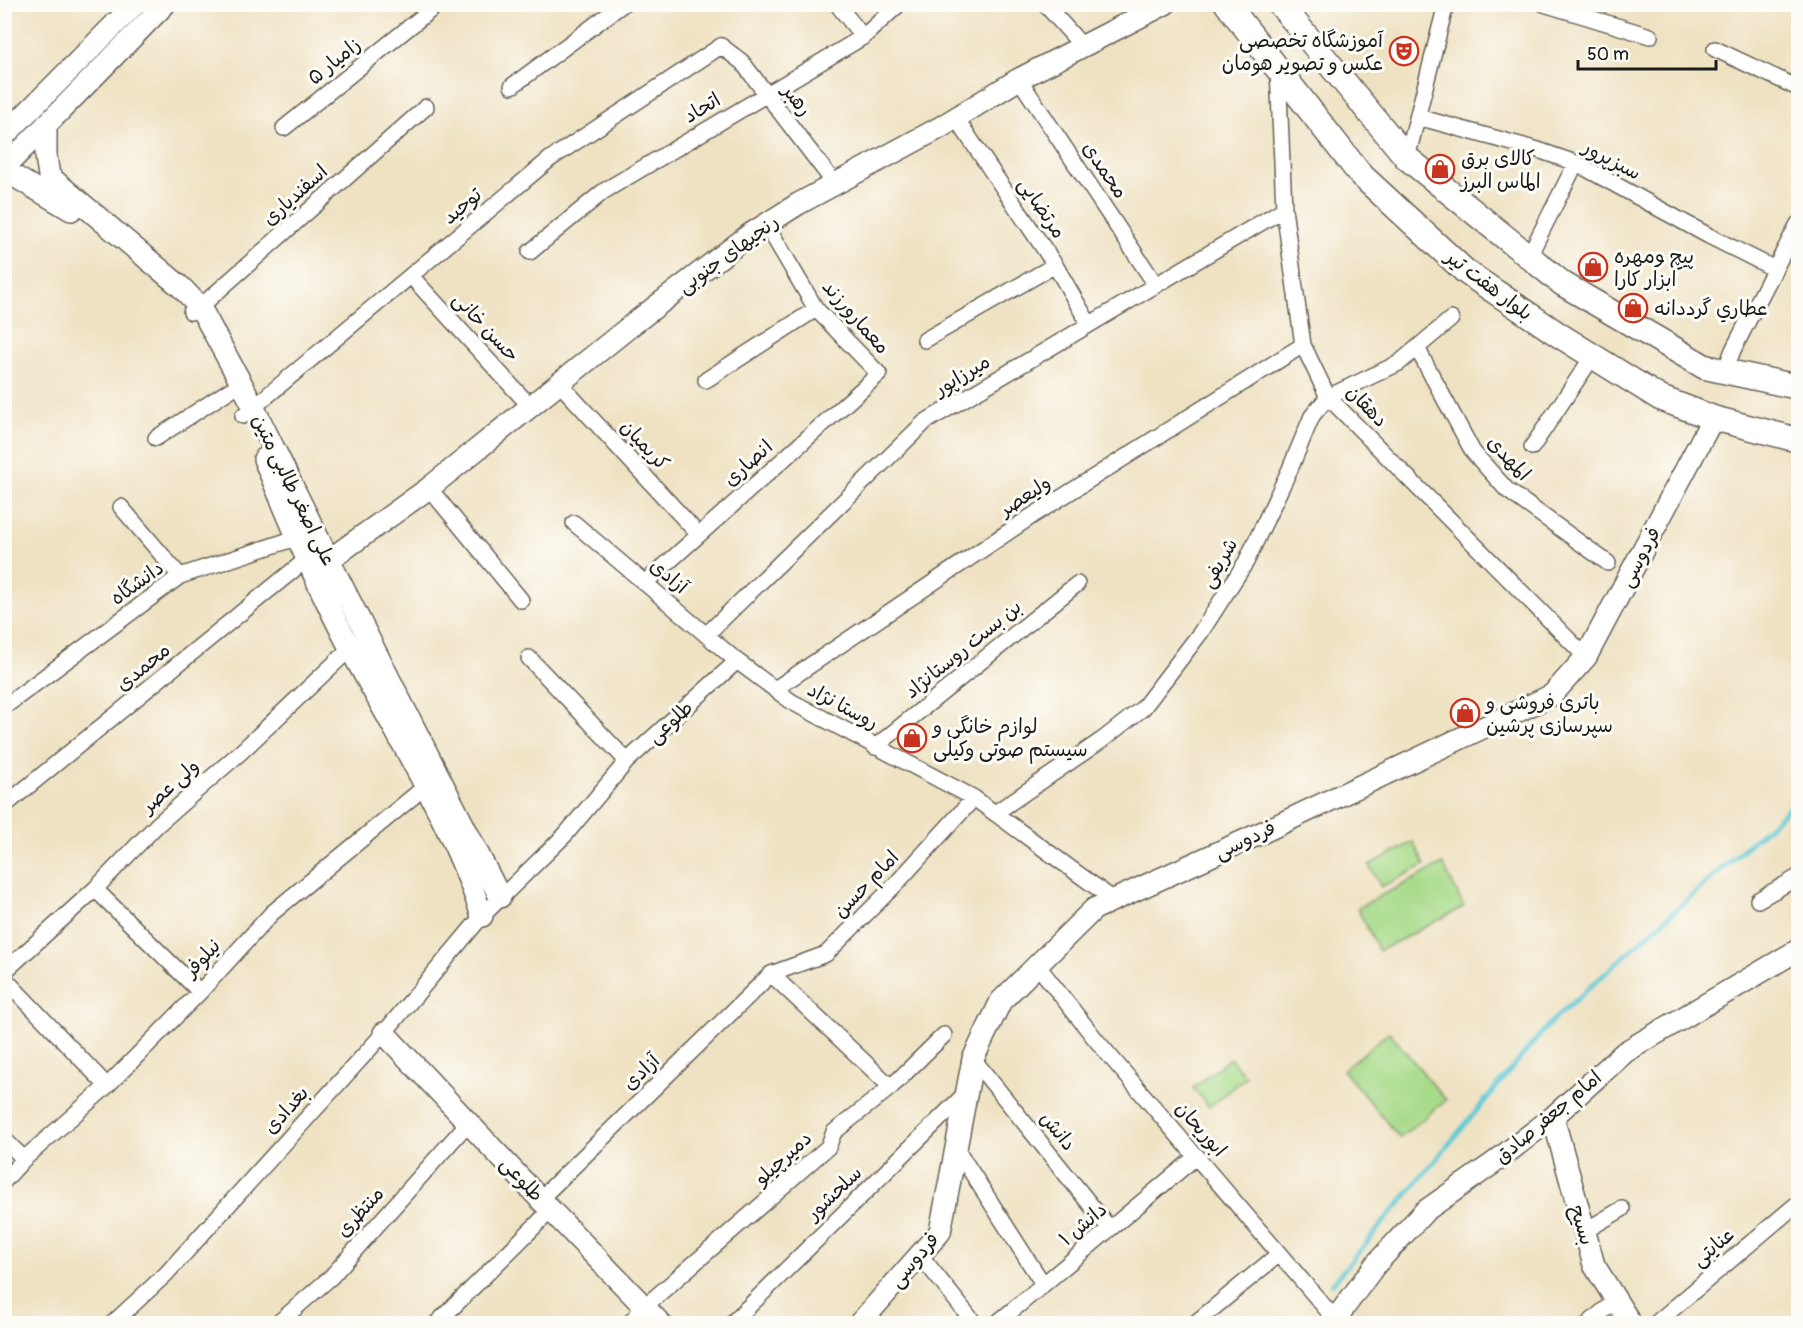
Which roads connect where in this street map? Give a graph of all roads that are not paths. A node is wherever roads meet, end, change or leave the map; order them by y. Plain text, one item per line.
1 (135, 4) edge
2 (165, 4) edge
3 (438, 4) edge
4 (622, 4) edge
5 (837, 4) edge
6 (899, 4) edge
7 (1045, 4) edge
8 (1165, 4) edge
9 (1227, 4) edge
10 (1280, 4) edge
11 (1446, 4) edge
12 (1545, 4) edge
13 (1650, 36) dead end
14 (863, 37) junction
15 (721, 46) joint
16 (1083, 47) junction
17 (1715, 49) dead end
18 (1278, 69) junction
19 (1019, 79) junction
20 (512, 86) dead end
21 (1798, 88) edge
22 (766, 94) junction
23 (426, 107) dead end
24 (956, 117) junction
25 (1418, 117) junction
26 (46, 125) junction
27 (284, 128) dead end
28 (4, 136) edge
29 (1407, 158) junction
30 (1576, 163) junction
31 (4, 169) edge
32 (835, 184) junction
33 (1284, 209) junction
34 (766, 224) junction
35 (1798, 224) edge
36 (530, 252) dead end
37 (1529, 256) junction
38 (1055, 265) junction
39 (1775, 269) junction
40 (411, 276) junction
41 (1156, 285) junction
42 (816, 309) junction
43 (196, 310) junction
44 (1451, 319) dead end
45 (1089, 324) junction
46 (925, 340) dead end
47 (1303, 345) junction
48 (1417, 348) junction
49 (1593, 356) junction
50 (1725, 371) junction
51 (879, 374) joint
52 (706, 380) dead end
53 (559, 383) junction
54 (1798, 387) edge
55 (230, 390) junction
56 (1329, 397) junction
57 (530, 406) junction
58 (248, 412) junction
59 (1713, 418) junction
60 (156, 438) dead end
61 (1798, 440) edge
62 (1532, 447) dead end
63 (429, 488) junction
64 (121, 507) dead end
65 (574, 523) dead end
66 (306, 535) junction
67 (699, 535) junction
68 (306, 559) junction
69 (329, 560) junction
70 (1608, 563) dead end
71 (180, 576) junction
72 (645, 583) junction
73 (1077, 584) dead end
74 (521, 600) dead end
75 (366, 634) junction
76 (706, 635) junction
77 (350, 648) junction
78 (1586, 657) junction
79 (529, 658) dead end
80 (737, 661) junction
81 (775, 689) junction
82 (4, 707) edge
83 (875, 747) junction
84 (627, 761) junction
85 (432, 780) junction
86 (974, 798) junction
87 (4, 807) edge
88 (995, 813) junction
89 (1798, 877) edge
90 (95, 890) junction
91 (500, 897) junction
92 (1114, 900) junction
93 (1758, 900) dead end
94 (482, 916) junction
95 (1798, 950) edge
96 (1037, 965) junction
97 (4, 972) edge
98 (771, 974) junction
99 (4, 978) edge
100 (200, 992) junction
101 (384, 1033) junction
102 (944, 1035) dead end
103 (973, 1059) junction
104 (107, 1086) junction
105 (891, 1087) junction
106 (967, 1092) junction
107 (1553, 1117) junction
108 (468, 1123) junction
109 (4, 1138) edge
110 (956, 1148) junction
111 (1197, 1156) junction
112 (24, 1159) junction
113 (4, 1180) edge
114 (1798, 1203) edge
115 (546, 1205) junction
116 (1622, 1209) dead end
117 (1110, 1229) junction
118 (1583, 1232) junction
119 (1279, 1254) junction
120 (920, 1255) junction
121 (1044, 1284) junction
122 (1616, 1300) junction
123 (644, 1307) junction
124 (1333, 1321) edge
125 (112, 1323) edge
126 (277, 1323) edge
127 (436, 1323) edge
128 (629, 1323) edge
129 (661, 1323) edge
130 (731, 1323) edge
131 (859, 1323) edge
132 (975, 1323) edge
133 (996, 1323) edge
134 (1194, 1323) edge
135 (1588, 1323) edge
136 (1631, 1323) edge
137 (1655, 1323) edge

1 - 28 street
2 - 26 street
3 - 27 street, زامیار ۵
4 - 20 street
5 - 14 street
6 - 14 street, اتحاد
7 - 16 street
8 - 16 street, رنجیهای جنوبی
9 - 18 main road, بلوار هفت تیر
10 - 29 main road
11 - 25 street
12 - 13 street
14 - 22 street, اتحاد
15 - 22 street, رهبر
15 - 40 street, توحید
16 - 19 street, رنجیهای جنوبی
17 - 21 street
18 - 33 street, دهقان
18 - 49 main road, بلوار هفت تیر
19 - 24 street, رنجیهای جنوبی
19 - 41 street, محمدی
22 - 32 street, رهبر
22 - 36 street, اتحاد
23 - 43 street, اسفندیاری
24 - 32 street, رنجیهای جنوبی
24 - 38 street, مرتضایی
25 - 29 street
25 - 30 street, سبزپرور
26 - 31 street
26 - 43 street, علی اصغر طالبی متین
29 - 37 main road
30 - 37 street
30 - 39 street, سبزپرور
31 - 43 street, علی اصغر طالبی متین
32 - 34 street, رنجیهای جنوبی
33 - 41 street, میرزاپور
33 - 47 street, دهقان
34 - 42 street, معمارورزند
34 - 53 street, رنجیهای جنوبی
35 - 39 street
37 - 50 main road
38 - 45 street, مرتضایی
38 - 46 street
39 - 50 street
40 - 57 street, حسن خانی
40 - 58 street, توحید
41 - 45 street, میرزاپور
42 - 51 street, معمارورزند
42 - 52 street
43 - 55 street, علی اصغر طالبی متین
43 - 58 street, علی اصغر طالبی متین
44 - 48 street, شریفی
45 - 76 street, میرزاپور
47 - 56 street, دهقان
47 - 81 street, ولیعصر
48 - 56 street, شریفی
48 - 70 street, المهدی
49 - 59 main road, بلوار هفت تیر
49 - 62 street
50 - 54 main road
51 - 67 street, انصاری
53 - 57 street, رنجیهای جنوبی
53 - 67 street, کریمیان
55 - 58 street, علی اصغر طالبی متین
55 - 60 street
56 - 78 street, دهقان
56 - 88 street, شریفی
57 - 63 street, رنجیهای جنوبی
58 - 66 street, علی اصغر طالبی متین
59 - 61 main road, بلوار هفت تیر
59 - 78 street, فردوسی
63 - 69 street, رنجیهای جنوبی
63 - 74 street
64 - 71 street
65 - 72 street, آزادی
66 - 68 street, علی اصغر طالبی متین
66 - 69 street, علی اصغر طالبی متین
66 - 71 street, دانشگاه
67 - 72 street, انصاری
68 - 69 street
68 - 77 street, علی اصغر طالبی متین
68 - 87 street, محمدی
69 - 75 street, علی اصغر طالبی متین
71 - 82 street, دانشگاه
72 - 76 street, آزادی
73 - 83 street, بن بست روستانژاد
75 - 77 street, ولی عصر
75 - 85 street, علی اصغر طالبی متین
76 - 80 street, آزادی
77 - 85 street, علی اصغر طالبی متین
77 - 90 street, ولی عصر
78 - 92 street, فردوسی
79 - 84 street
80 - 81 street, روستا نژاد
80 - 84 street, طلوعی
81 - 83 street, روستا نژاد
83 - 86 street, روستا نژاد
84 - 91 street, طلوعی
85 - 91 street, علی اصغر طالبی متین
85 - 94 street, علی اصغر طالبی متین
85 - 100 street, نیلوفر
86 - 88 street, روستا نژاد
86 - 98 street, امام حسن
88 - 92 street, روستا نژاد
89 - 93 street
90 - 97 street, ولی عصر
90 - 100 street
91 - 94 street, طلوعی
92 - 96 street, فردوسی
94 - 101 street, بغدادی
95 - 107 street, امام جعفر صادق
96 - 103 street, فردوسی
96 - 111 street, ابوریحان
98 - 105 street
98 - 115 street, آزادی
99 - 104 street
100 - 104 street, نیلوفر
101 - 108 street, طلوعی
101 - 125 street, بغدادی
102 - 105 street, دمیرچیلو
103 - 106 street, فردوسی
103 - 117 street, دانش
104 - 112 street, نیلوفر
105 - 123 street, دمیرچیلو
106 - 110 street, فردوسی
106 - 130 street, سلحشور
107 - 118 street, بسیح
107 - 124 street, امام جعفر صادق
108 - 115 street, طلوعی
108 - 126 street, منتظری
109 - 112 street
110 - 120 street, فردوسی
110 - 121 street
111 - 117 street, دانش ۱
111 - 119 street, ابوریحان
112 - 113 street, نیلوفر
114 - 137 street, عنایتی
115 - 123 street, طلوعی
115 - 127 street, آزادی
116 - 118 street
117 - 121 street, دانش ۱
118 - 122 street, بسیح
119 - 124 street, ابوریحان
119 - 134 street
120 - 131 street, فردوسی
120 - 132 street
121 - 133 street, دانش ۱
122 - 135 street
122 - 136 street, بسیح
123 - 128 street, دمیرچیلو
123 - 129 street, طلوعی

